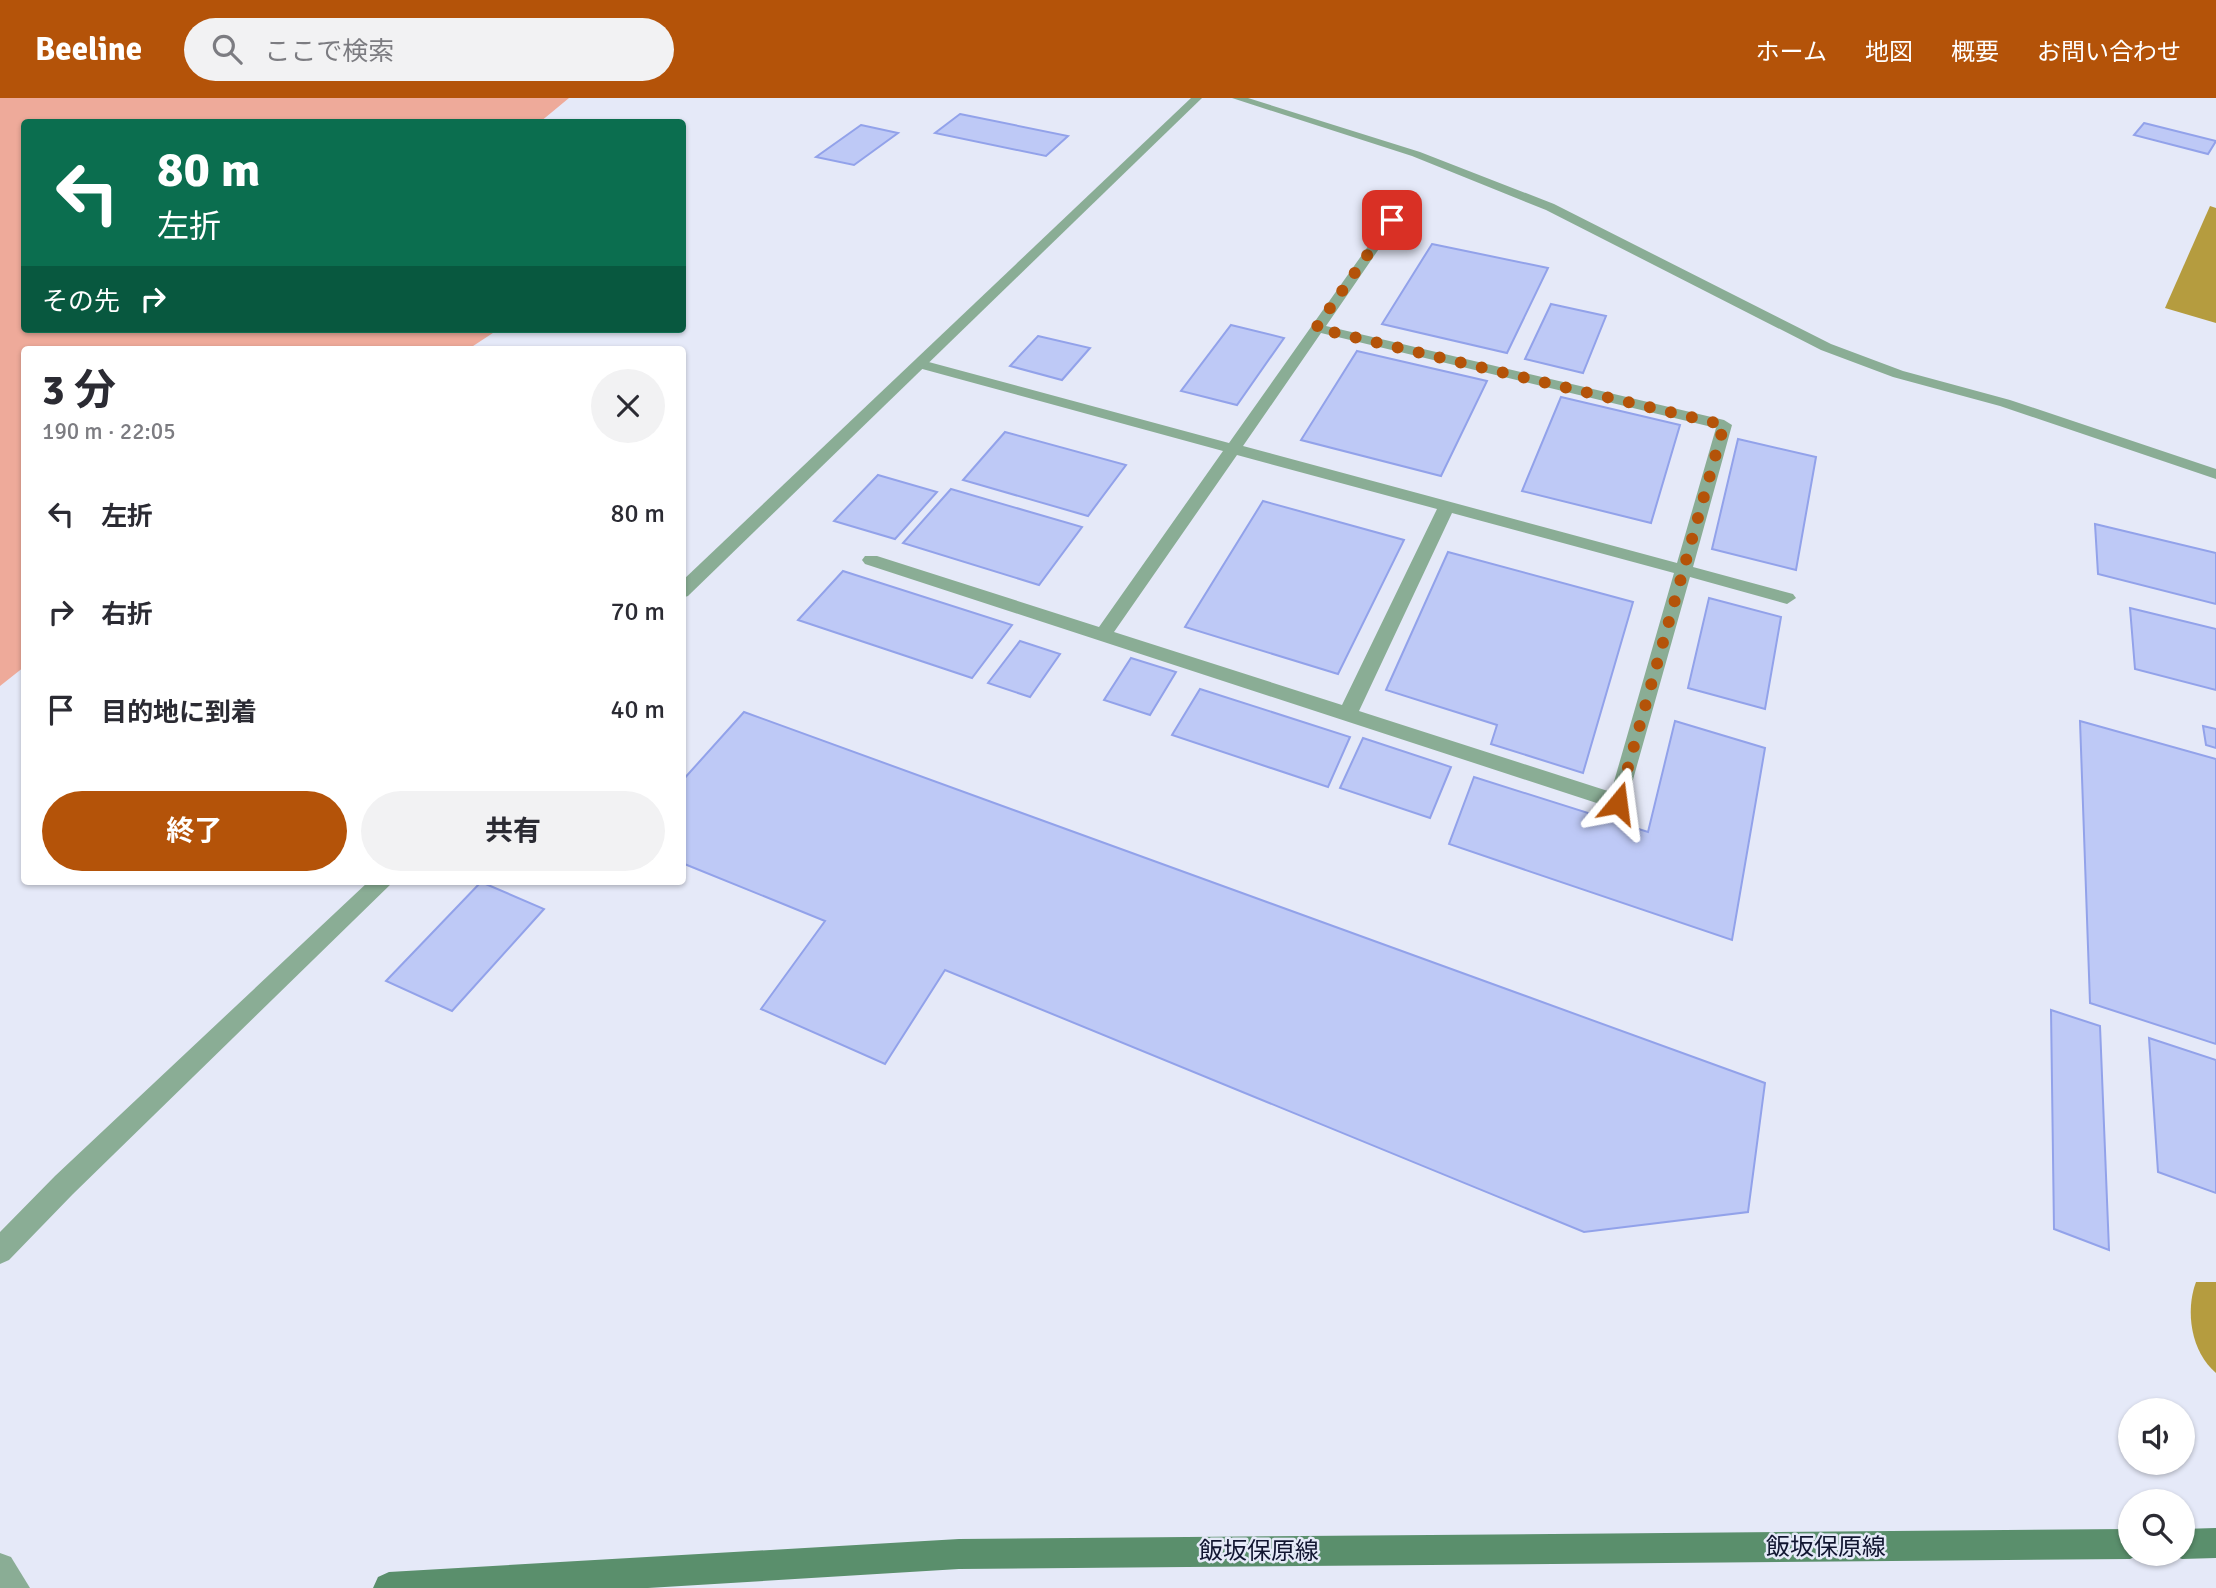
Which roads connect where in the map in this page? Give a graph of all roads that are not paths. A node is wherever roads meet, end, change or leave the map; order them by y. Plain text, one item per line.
1 (1197, 98) edge
2 (1237, 98) edge
3 (1392, 220) dead end
4 (1316, 328) junction
5 (920, 364) junction
6 (1233, 448) junction
7 (2216, 474) edge
8 (1447, 506) junction
9 (871, 561) dead end
10 (1684, 570) junction
11 (686, 588) edge
12 (1787, 598) dead end
13 (1103, 635) junction
14 (1347, 715) junction
15 (379, 885) edge
16 (0, 1251) edge
17 (2216, 1543) edge
18 (2118, 1544) edge
19 (2195, 1544) edge
20 (0, 1568) edge
21 (15, 1588) edge
22 (389, 1588) edge

1 - 5 street
2 - 7 street
3 - 4 street
4 - 6 street
4 - 10 street
5 - 6 street
5 - 11 street
6 - 8 street
6 - 13 street
8 - 10 street
8 - 14 street
9 - 13 street
10 - 12 street
10 - 14 street
13 - 14 street
15 - 16 street
17 - 19 main road
18 - 22 main road, 飯坂保原線
20 - 21 street

